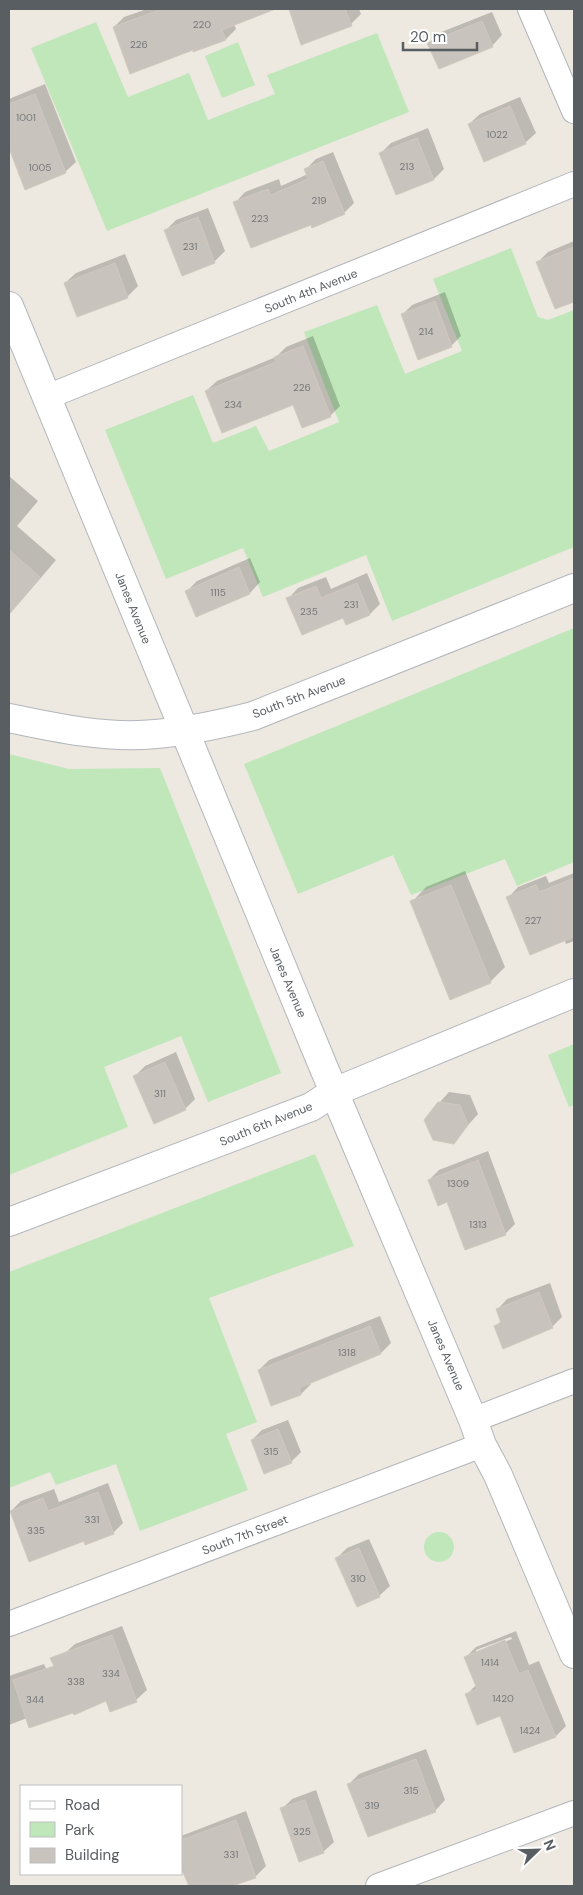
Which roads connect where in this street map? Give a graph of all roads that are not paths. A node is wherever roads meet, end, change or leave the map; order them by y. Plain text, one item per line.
1 (530, 9) edge
2 (574, 111) edge
3 (574, 184) edge
4 (9, 306) edge
5 (47, 397) junction
6 (574, 588) edge
7 (9, 718) edge
8 (183, 730) junction
9 (574, 993) edge
10 (334, 1092) junction
11 (9, 1222) edge
12 (574, 1381) edge
13 (478, 1433) junction
14 (9, 1624) edge
15 (574, 1654) edge
16 (574, 1813) edge
17 (378, 1886) edge

1 - 2 street
3 - 5 street, South 4th Avenue
4 - 5 street, Janes Avenue
5 - 8 street, Janes Avenue
6 - 8 street, South 5th Avenue
7 - 8 street, South 5th Avenue
8 - 10 street, Janes Avenue
9 - 10 street, South 6th Avenue
10 - 11 street, South 6th Avenue
10 - 13 street, Janes Avenue
12 - 13 street, South 7th Street
13 - 14 street, South 7th Street
13 - 15 street, Janes Avenue
16 - 17 street

